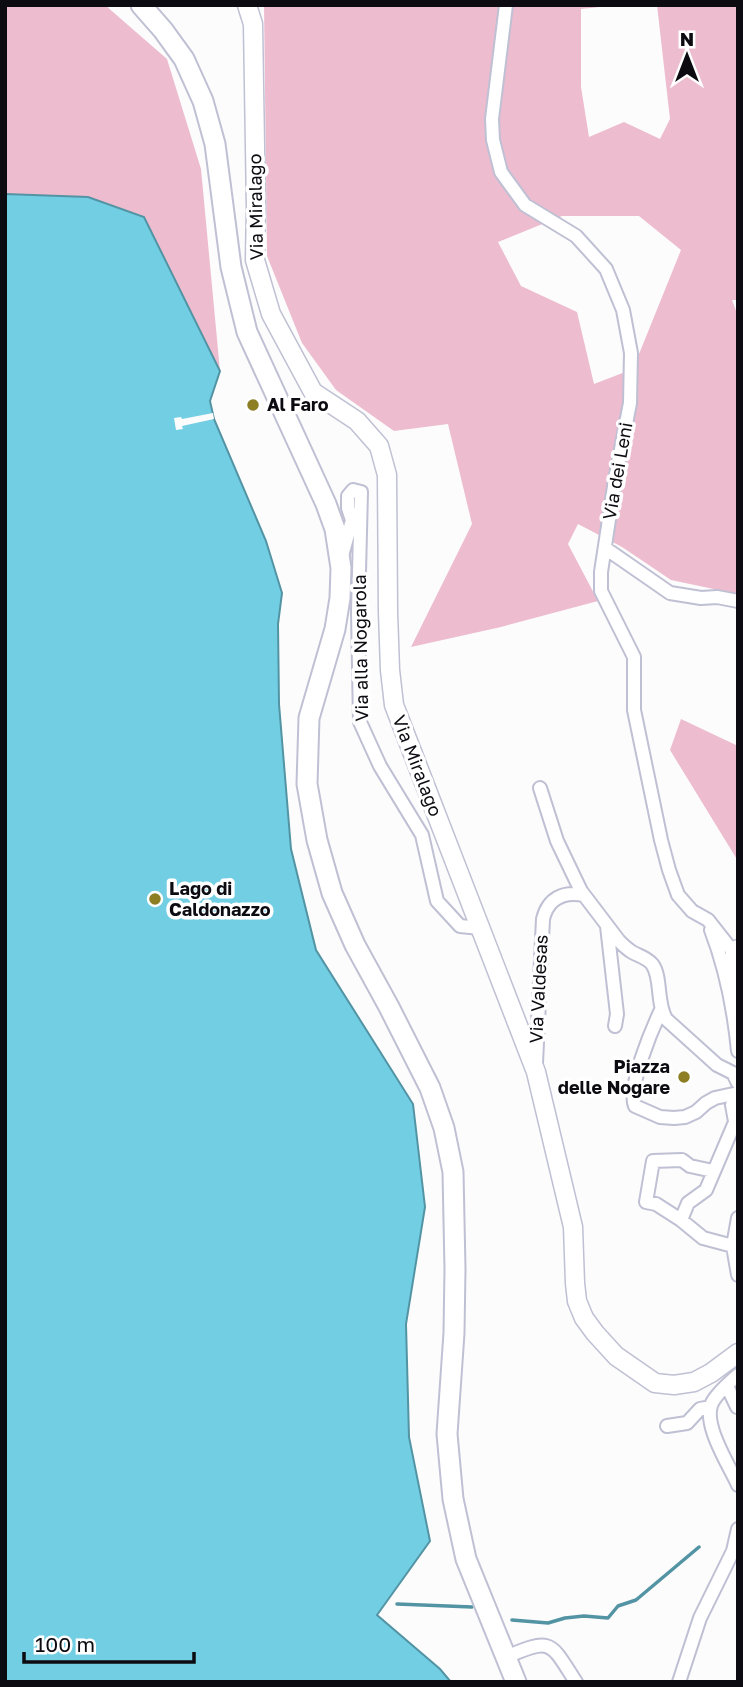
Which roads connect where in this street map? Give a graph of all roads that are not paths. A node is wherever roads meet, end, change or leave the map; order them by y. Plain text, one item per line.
1 (141, 5) edge
2 (247, 5) edge
3 (506, 5) edge
4 (605, 548) junction
5 (340, 563) junction
6 (738, 601) edge
7 (540, 788) dead end
8 (584, 895) junction
9 (708, 920) junction
10 (606, 925) junction
11 (480, 929) junction
12 (736, 958) edge
13 (738, 988) edge
14 (661, 1010) junction
15 (615, 1026) dead end
16 (738, 1051) edge
17 (536, 1072) junction
18 (738, 1083) edge
19 (738, 1095) edge
20 (736, 1128) edge
21 (713, 1171) junction
22 (738, 1218) edge
23 (681, 1220) junction
24 (733, 1246) junction
25 (738, 1275) edge
26 (738, 1353) edge
27 (738, 1375) edge
28 (727, 1386) junction
29 (737, 1407) edge
30 (710, 1411) junction
31 (667, 1426) dead end
32 (737, 1485) edge
33 (738, 1529) edge
34 (506, 1657) junction
35 (516, 1682) edge
36 (576, 1682) edge
37 (679, 1682) edge

1 - 5 main road
2 - 11 street, Via Miralago
3 - 4 street, Via dei Leni
4 - 6 street
4 - 9 street, Via dei Leni
5 - 11 street, Via alla Nogarola
5 - 34 main road
7 - 8 street
8 - 10 street
8 - 17 street, Via Valdesas
9 - 12 street, Via dei Leni
9 - 16 street
10 - 14 street
10 - 15 street
11 - 17 street, Via Miralago
12 - 13 street
14 - 18 street
14 - 19 street
17 - 26 street, Via Miralago
19 - 20 street
20 - 21 street
21 - 23 street
21 - 23 street
22 - 24 street
23 - 24 street
24 - 25 street
27 - 28 street
28 - 29 street
28 - 30 street
30 - 31 street
30 - 32 street
33 - 37 street
34 - 35 main road
34 - 36 street

